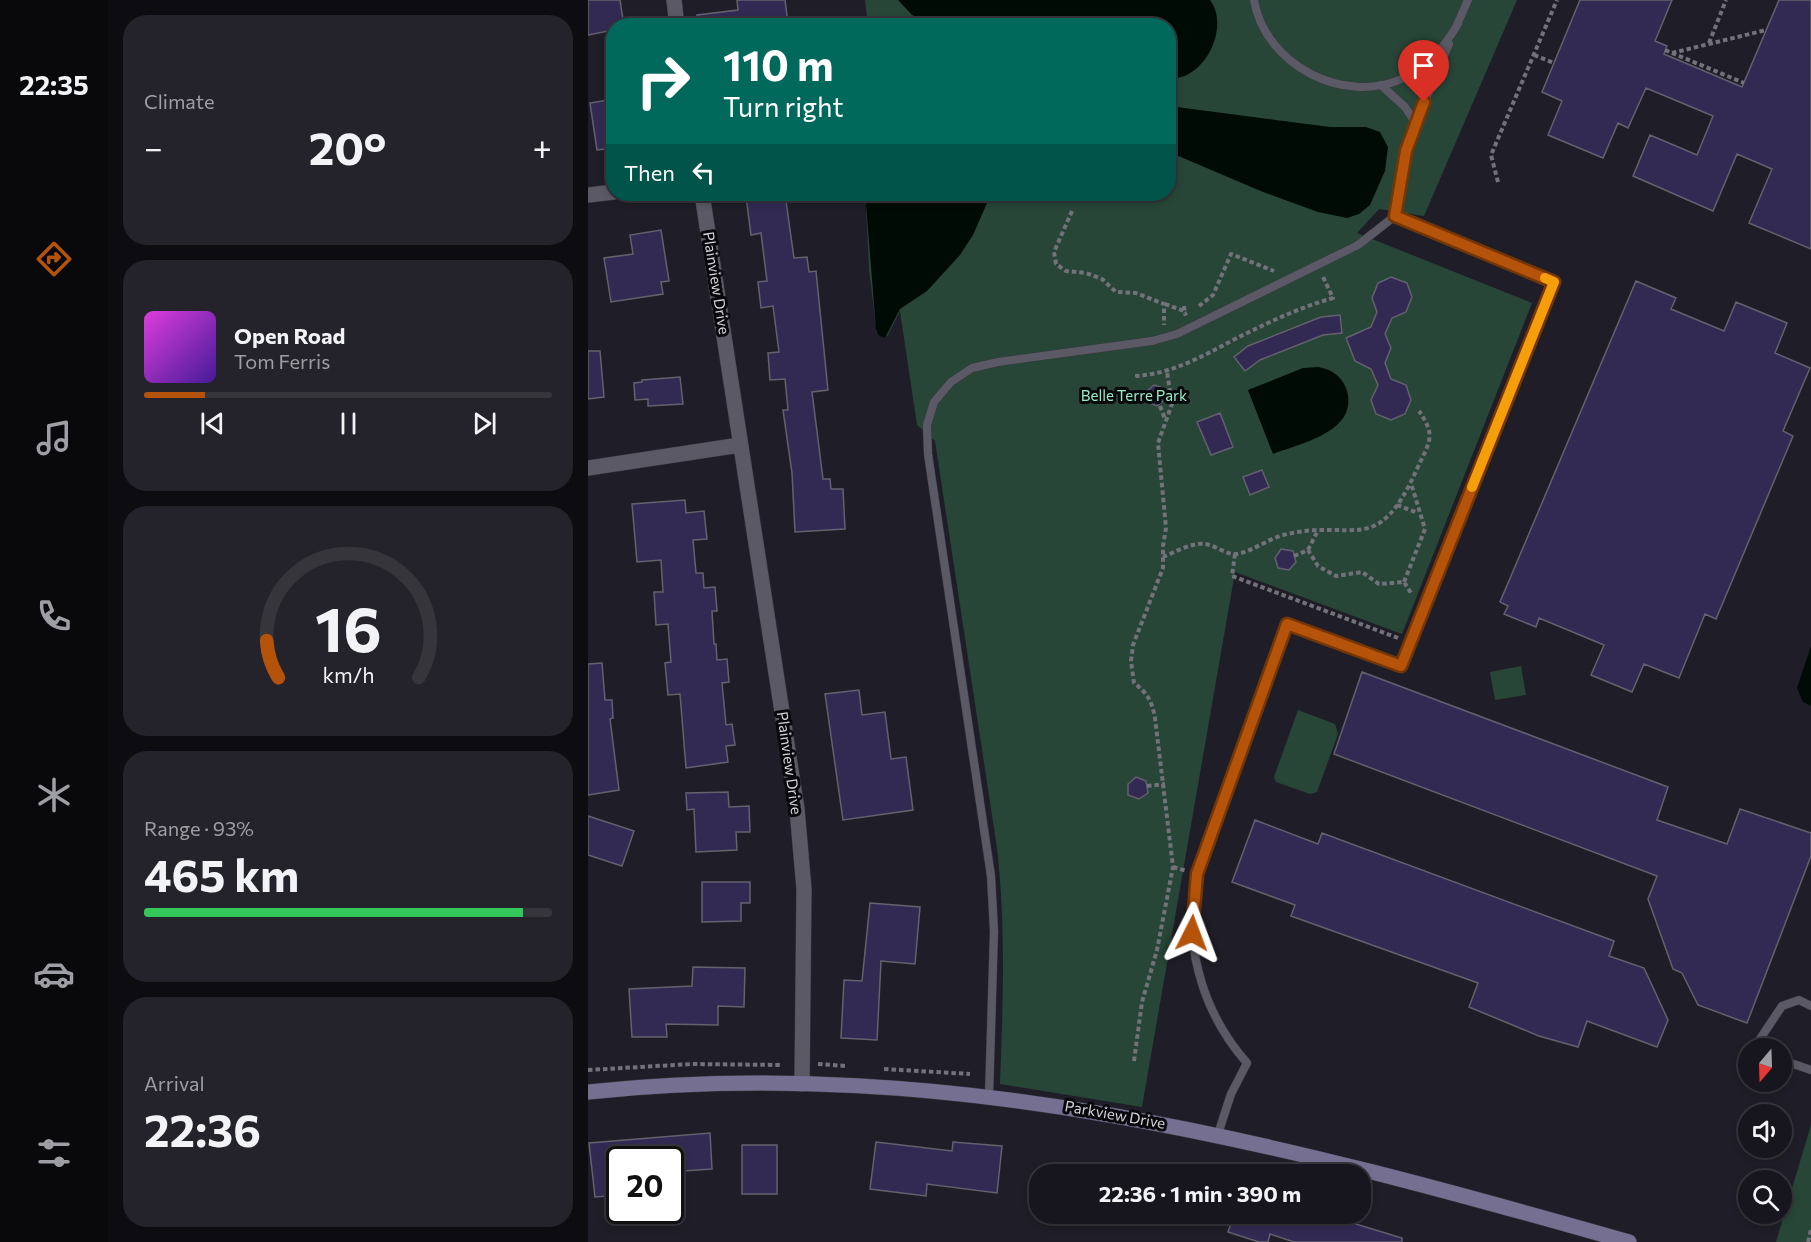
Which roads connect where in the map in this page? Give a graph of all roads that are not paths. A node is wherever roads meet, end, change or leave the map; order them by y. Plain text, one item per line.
1 (674, 0) edge
2 (1254, 0) edge
3 (1468, 0) edge
4 (677, 18) edge
5 (1458, 24) junction
6 (1382, 86) junction
7 (1415, 122) junction
8 (606, 193) edge
9 (588, 195) edge
10 (703, 201) edge
11 (1395, 216) junction
12 (740, 445) junction
13 (588, 468) edge
14 (1811, 1006) edge
15 (1761, 1038) edge
16 (1792, 1063) edge
17 (1811, 1070) edge
18 (802, 1084) junction
19 (588, 1092) edge
20 (989, 1096) junction
21 (1218, 1134) junction
22 (1629, 1242) edge

1 - 4 street
2 - 6 lane
3 - 5 lane
5 - 6 lane
5 - 7 lane
6 - 7 lane
7 - 11 lane
8 - 9 street
10 - 12 street, Plainview Drive
11 - 20 lane
11 - 21 lane
12 - 13 street
12 - 18 street, Plainview Drive
14 - 15 lane
16 - 17 lane
18 - 19 street, Parkview Drive
18 - 20 street, Parkview Drive
20 - 21 street, Parkview Drive
21 - 22 street, Parkview Drive

